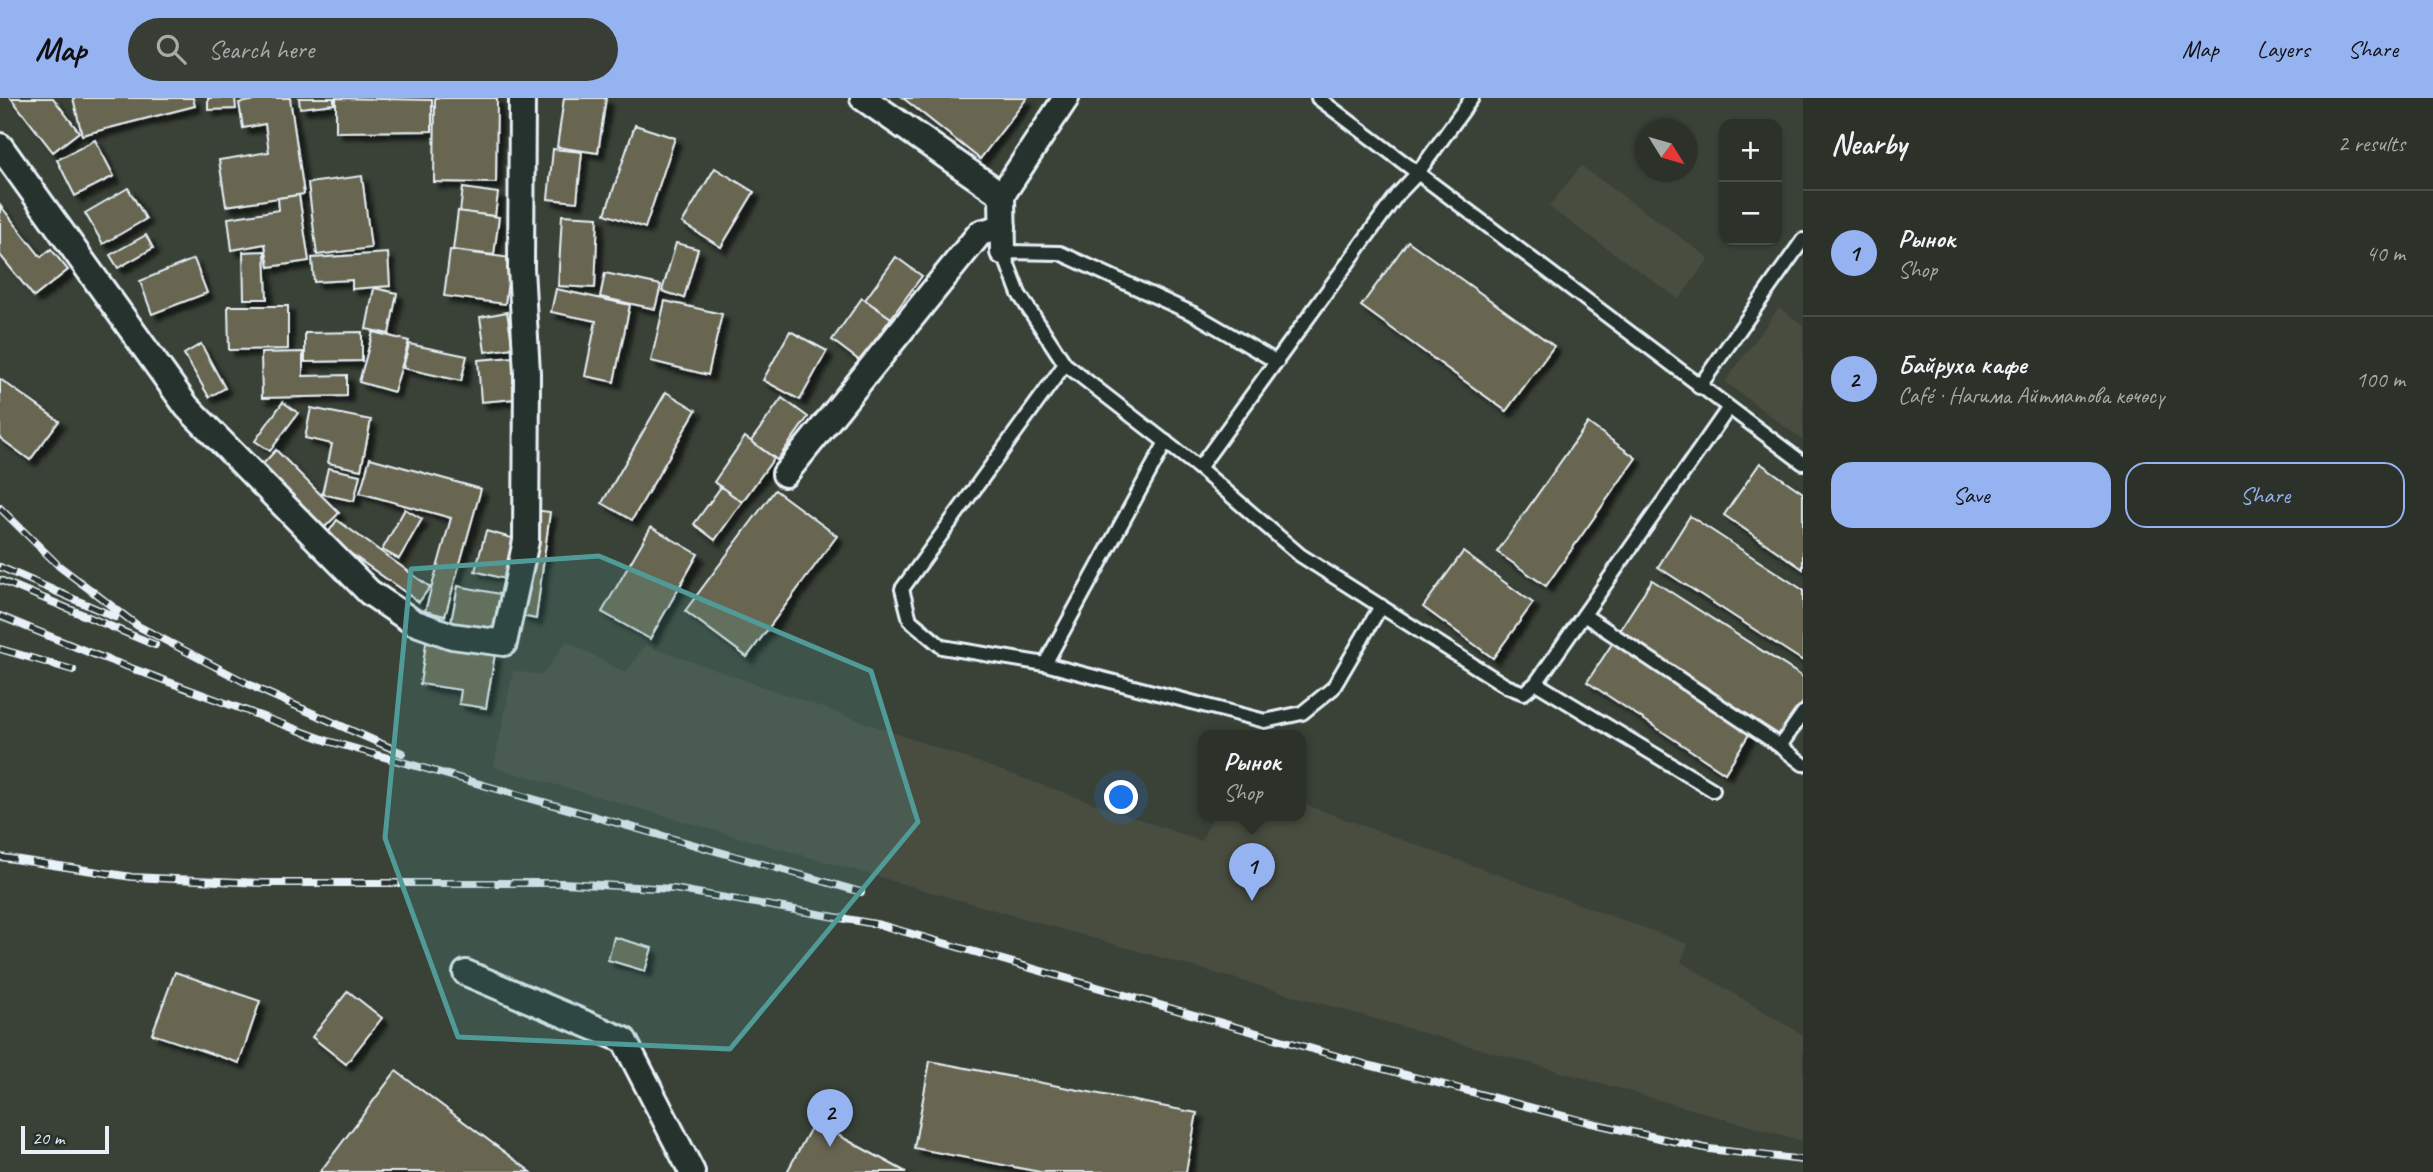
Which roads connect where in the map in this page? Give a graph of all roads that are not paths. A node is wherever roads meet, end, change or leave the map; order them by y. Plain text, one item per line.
1 (522, 98) edge
2 (863, 98) edge
3 (1066, 98) edge
4 (1318, 98) edge
5 (1472, 98) edge
6 (0, 146) edge
7 (1417, 174) junction
8 (1002, 195) junction
9 (1003, 227) junction
10 (1803, 240) edge
11 (1003, 252) junction
12 (1277, 362) junction
13 (1065, 364) junction
14 (1699, 387) junction
15 (1728, 409) junction
16 (1166, 442) junction
17 (1803, 463) edge
18 (1199, 468) junction
19 (785, 474) dead end
20 (1381, 607) junction
21 (1584, 615) junction
22 (1045, 663) junction
23 (1536, 684) junction
24 (1803, 713) edge
25 (1780, 746) junction
26 (1803, 764) edge
27 (1713, 790) dead end
28 (466, 974) dead end
29 (692, 1172) edge

1 - 6 street
2 - 8 street
3 - 8 street
4 - 7 lane
5 - 7 lane
7 - 12 lane
7 - 14 lane
8 - 9 street
9 - 11 street
9 - 19 street
10 - 14 lane
11 - 12 lane
11 - 13 lane
12 - 18 lane
13 - 16 lane
13 - 22 lane
14 - 15 lane
15 - 17 lane
15 - 21 lane
16 - 18 lane
16 - 22 lane
18 - 20 lane
20 - 22 lane
20 - 23 lane
21 - 23 lane
21 - 25 lane
23 - 27 lane
24 - 25 lane
25 - 26 lane
28 - 29 street

